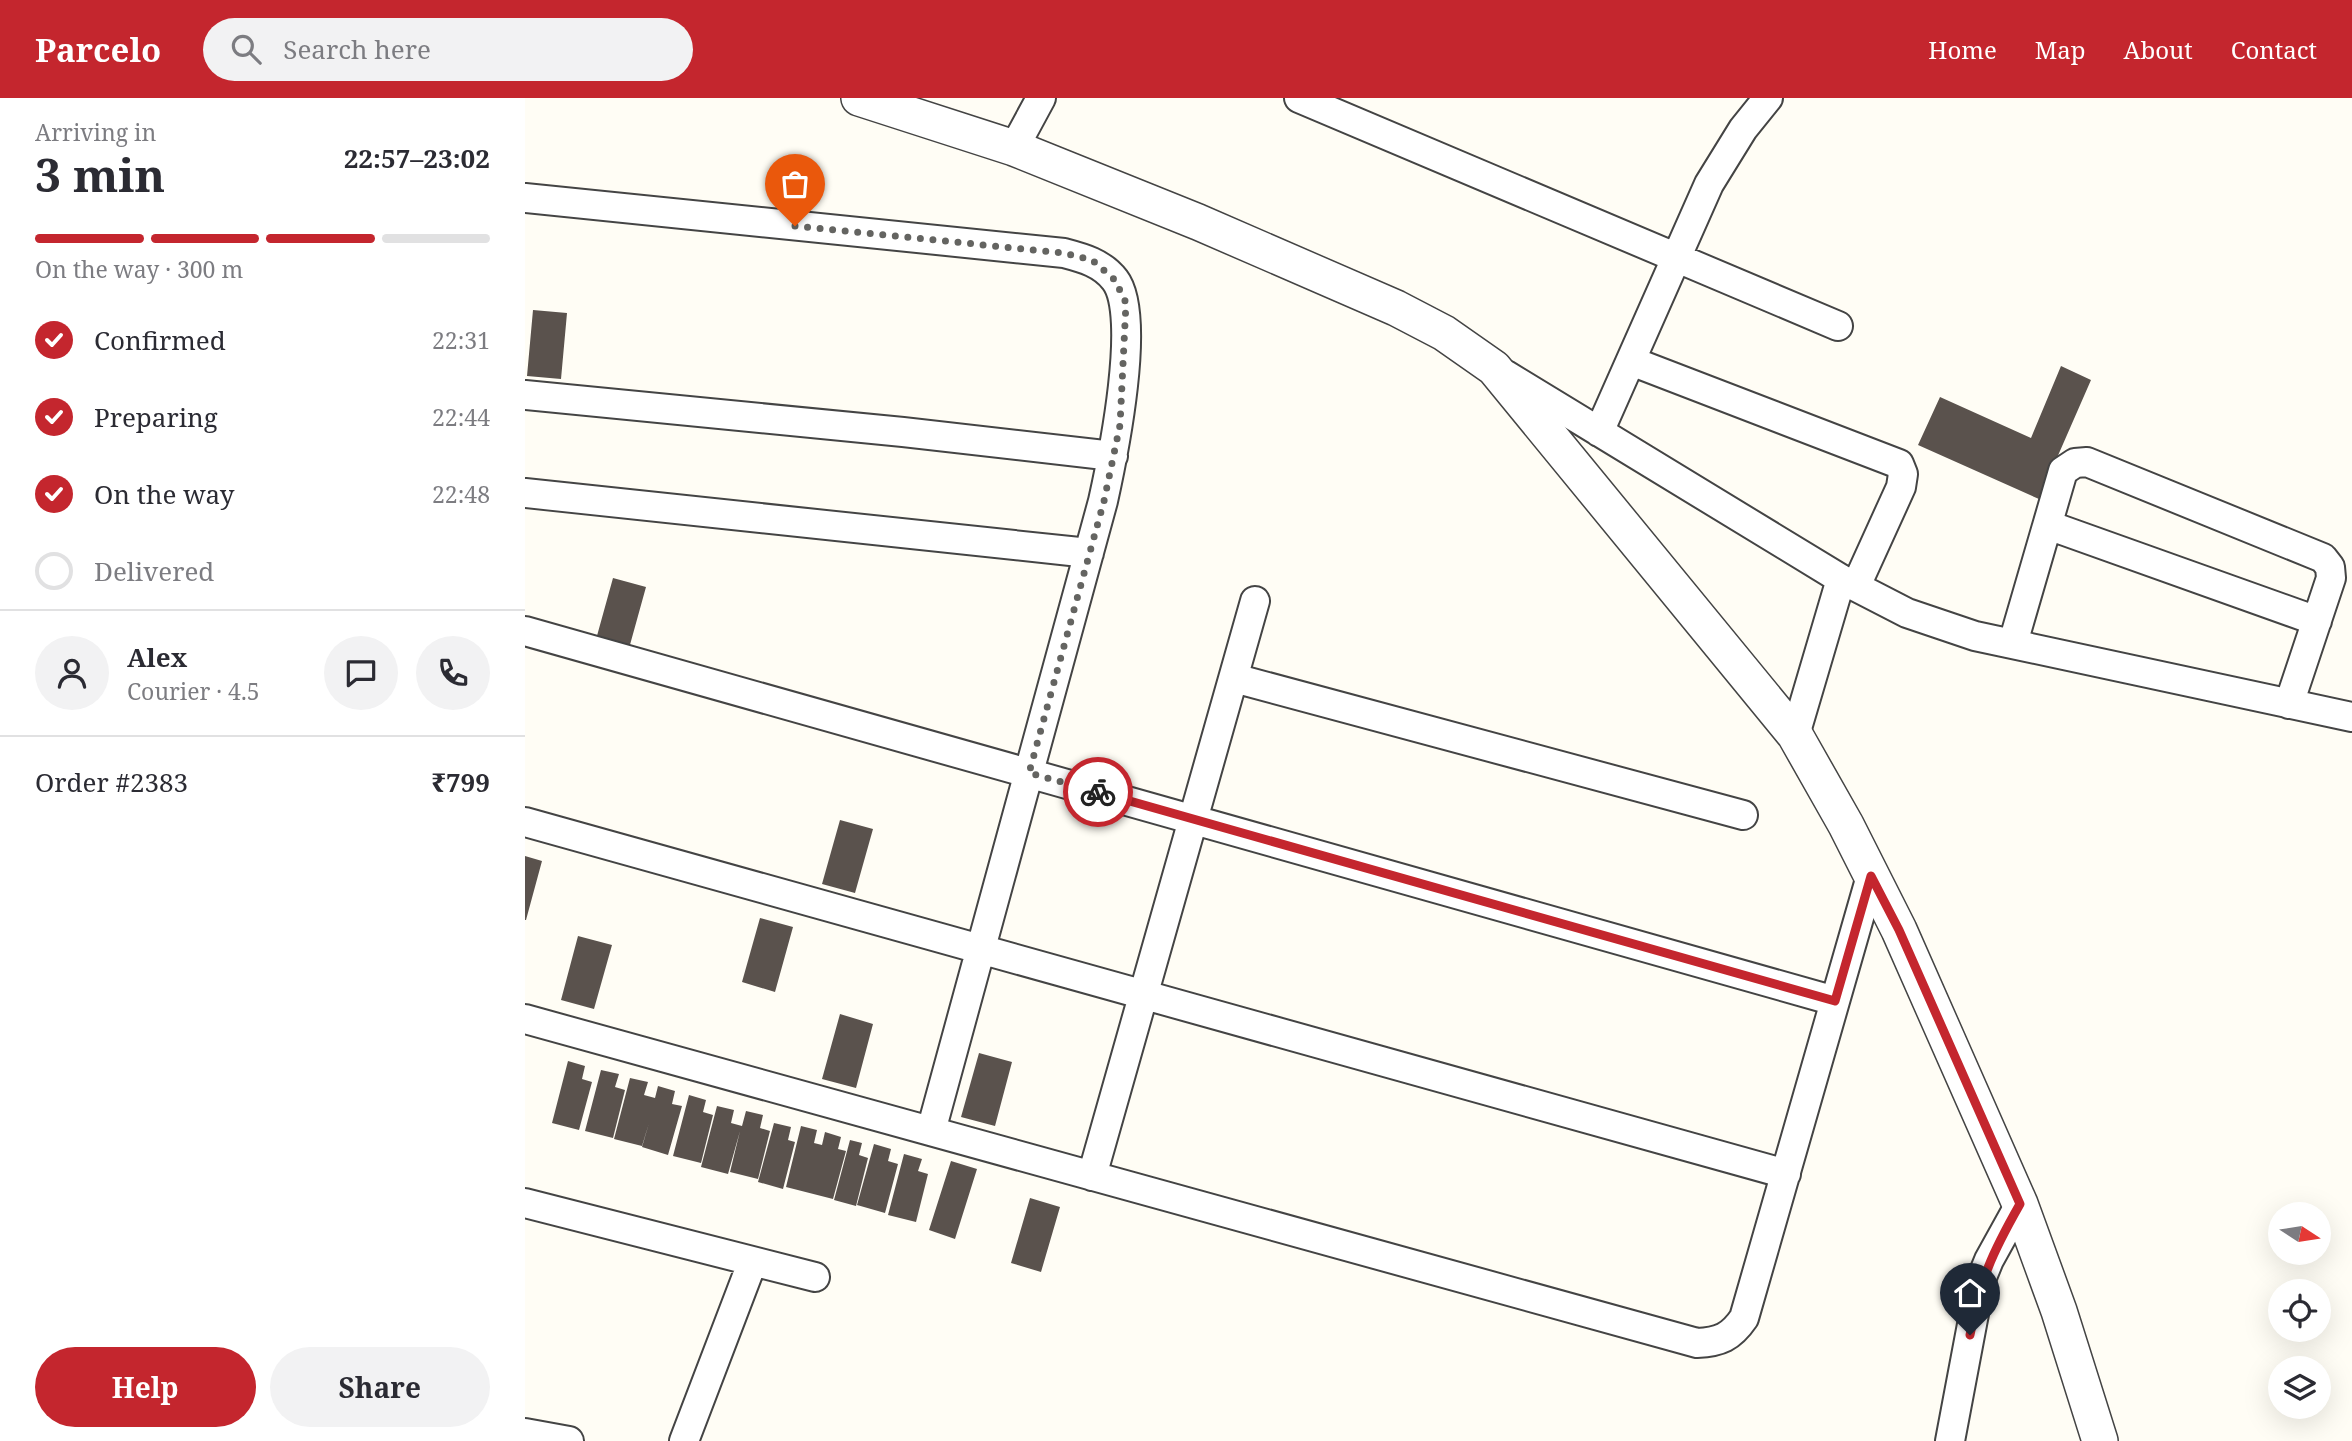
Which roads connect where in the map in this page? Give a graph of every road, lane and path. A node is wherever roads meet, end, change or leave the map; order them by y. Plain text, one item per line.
1 (859, 98) edge
2 (1041, 98) edge
3 (1299, 98) edge
4 (1768, 98) edge
5 (1014, 148) junction
6 (525, 198) edge
7 (1677, 257) junction
8 (1839, 326) dead end
9 (1631, 360) junction
10 (1494, 368) junction
11 (525, 395) edge
12 (1599, 432) junction
13 (1113, 456) junction
14 (525, 493) edge
15 (2047, 526) junction
16 (1089, 553) junction
17 (1849, 583) junction
18 (1255, 601) dead end
19 (2317, 621) junction
20 (525, 631) edge
21 (2013, 643) junction
22 (1234, 678) junction
23 (2289, 704) junction
24 (2352, 717) edge
25 (1795, 735) junction
26 (1029, 773) junction
27 (1744, 815) dead end
28 (1193, 819) junction
29 (525, 822) edge
30 (1871, 876) junction
31 (980, 949) junction
32 (1144, 995) junction
33 (1835, 1001) junction
34 (525, 1019) edge
35 (931, 1131) junction
36 (1786, 1174) junction
37 (1092, 1176) junction
38 (525, 1203) edge
39 (2020, 1204) junction
40 (753, 1263) junction
41 (815, 1277) dead end
42 (525, 1433) edge
43 (569, 1441) edge
44 (684, 1441) edge
45 (1950, 1441) edge
46 (2100, 1441) edge

1 - 5 street
2 - 5 street
3 - 7 street
4 - 7 street
5 - 10 street
6 - 13 street
7 - 8 street
7 - 9 street
9 - 12 street
9 - 17 street
10 - 12 street
10 - 25 street
11 - 13 street
12 - 17 street
13 - 16 street
14 - 16 street
15 - 19 street
15 - 19 street
15 - 21 street
16 - 26 street
17 - 21 street
17 - 25 street
18 - 22 street
19 - 23 street
20 - 26 street
21 - 23 street
22 - 27 street
22 - 28 street
23 - 24 street
25 - 30 street
26 - 28 street
26 - 31 street
28 - 32 street
28 - 33 street
29 - 31 street
30 - 33 street
30 - 39 street
31 - 32 street
31 - 35 street
32 - 36 street
32 - 37 street
33 - 36 street
34 - 35 street
35 - 37 street
36 - 37 street
38 - 40 street
39 - 45 street
39 - 46 street
40 - 41 street
40 - 44 street
42 - 43 street

